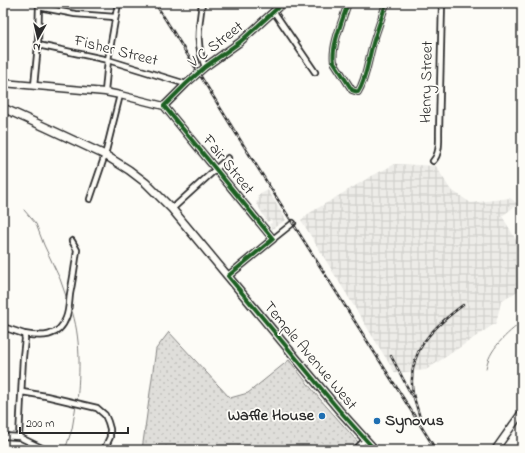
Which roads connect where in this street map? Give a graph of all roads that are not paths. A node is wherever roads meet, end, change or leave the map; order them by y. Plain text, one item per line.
1 (118, 3) edge
2 (202, 3) edge
3 (283, 3) edge
4 (348, 3) edge
5 (386, 3) edge
6 (442, 3) edge
7 (39, 5) edge
8 (274, 12) junction
9 (115, 17) junction
10 (38, 46) junction
11 (108, 60) junction
12 (205, 67) junction
13 (315, 72) dead end
14 (3, 83) edge
15 (186, 84) junction
16 (34, 86) junction
17 (105, 92) junction
18 (120, 95) junction
19 (164, 106) junction
20 (3, 108) edge
21 (104, 155) junction
22 (228, 158) dead end
23 (433, 161) dead end
24 (216, 169) junction
25 (90, 199) dead end
26 (172, 209) junction
27 (293, 223) dead end
28 (272, 239) junction
29 (72, 241) dead end
30 (228, 276) junction
31 (3, 327) edge
32 (24, 334) junction
33 (22, 392) junction
34 (522, 412) edge
35 (3, 436) edge
36 (19, 437) junction
37 (365, 440) junction
38 (46, 450) edge
39 (104, 450) edge
40 (355, 450) edge
41 (375, 450) edge
42 (495, 450) edge

1 - 9 street
2 - 12 street
3 - 8 street, V C Street
4 - 5 street
6 - 23 street, Henry Street
7 - 9 street
7 - 10 street
8 - 12 street, V C Street
8 - 13 street
9 - 11 street
10 - 11 street, Fisher Street
10 - 16 street
11 - 15 street, Fisher Street
11 - 17 street
12 - 15 street, V C Street
14 - 16 street
15 - 19 street, V C Street
16 - 17 street
17 - 18 street
18 - 19 street
18 - 21 street
19 - 24 street, Fair Street
20 - 21 main road, Temple Avenue West
21 - 25 street
21 - 26 main road, Temple Avenue West
22 - 24 street
24 - 26 street
24 - 28 street, Fair Street
26 - 30 main road, Temple Avenue West
27 - 28 street
28 - 30 street
29 - 32 street
30 - 37 main road, Temple Avenue West
31 - 32 street
32 - 33 street
33 - 36 street
33 - 39 street
34 - 42 street
35 - 36 street
36 - 38 street
37 - 40 street
37 - 41 main road, Temple Avenue West

